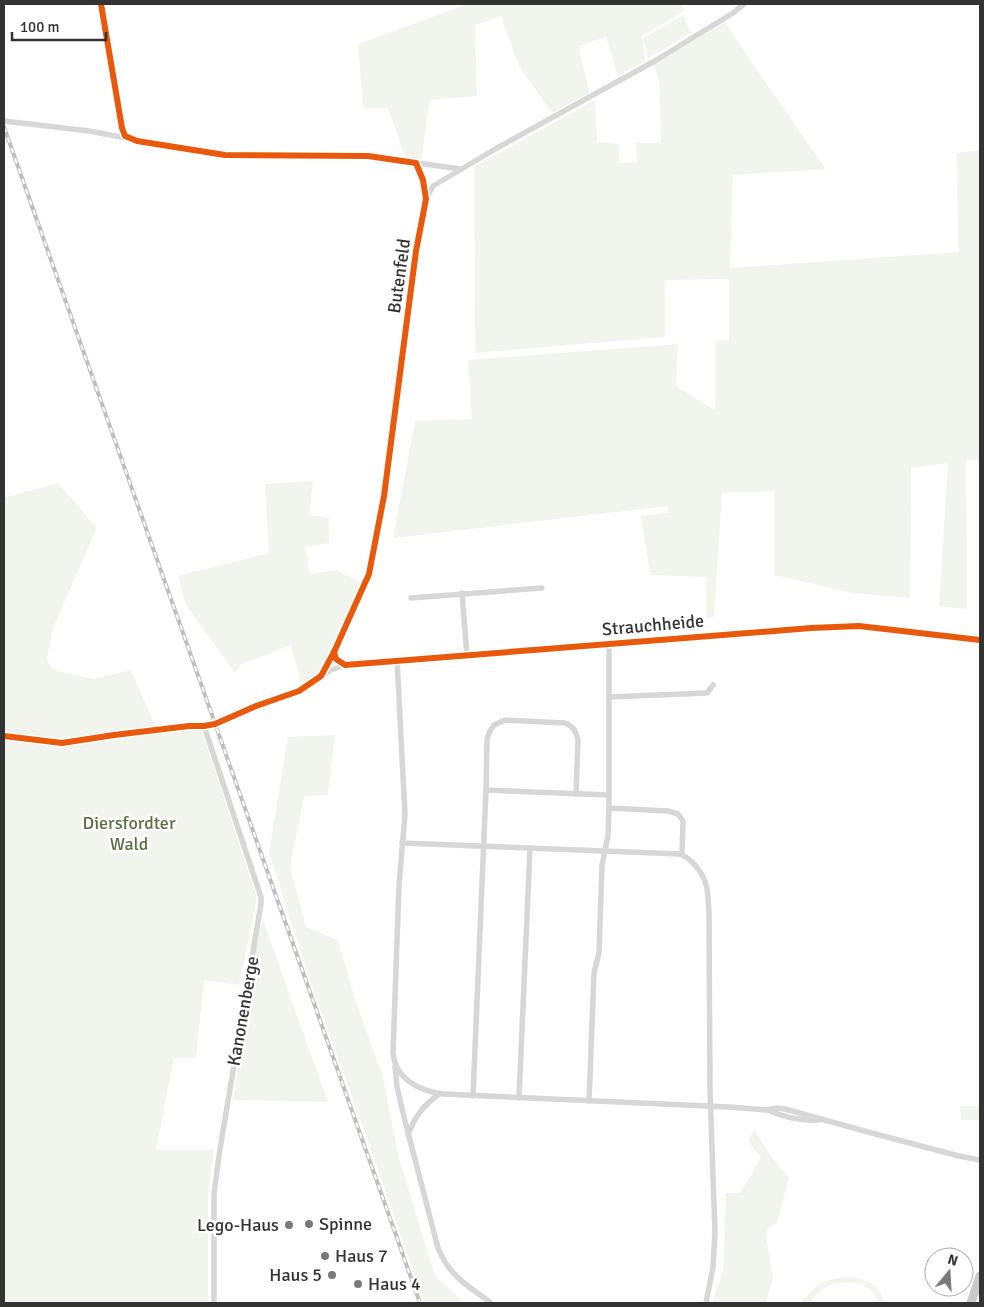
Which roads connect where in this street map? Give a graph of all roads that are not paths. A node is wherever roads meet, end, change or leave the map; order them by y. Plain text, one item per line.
1 (101, 4) edge
2 (744, 4) edge
3 (4, 121) edge
4 (125, 136) junction
5 (416, 163) junction
6 (460, 169) junction
7 (426, 199) junction
8 (542, 588) dead end
9 (462, 593) junction
10 (411, 598) dead end
11 (980, 640) edge
12 (609, 644) junction
13 (334, 652) junction
14 (467, 656) junction
15 (397, 660) junction
16 (345, 666) junction
17 (321, 676) junction
18 (713, 685) dead end
19 (609, 697) junction
20 (204, 726) joint
21 (486, 790) junction
22 (576, 794) junction
23 (609, 795) junction
24 (609, 808) junction
25 (402, 843) junction
26 (484, 846) junction
27 (530, 848) junction
28 (604, 851) junction
29 (682, 854) junction
30 (395, 1064) junction
31 (439, 1094) junction
32 (473, 1096) junction
33 (519, 1098) junction
34 (589, 1101) junction
35 (711, 1106) junction
36 (408, 1135) junction
37 (980, 1160) edge
38 (980, 1276) edge
39 (214, 1303) edge
40 (491, 1303) edge
41 (706, 1303) edge
42 (971, 1303) edge

1 - 4 street
2 - 6 street
3 - 4 street
4 - 5 street
5 - 6 street
5 - 7 street, Butenfeld
6 - 7 street
7 - 13 street, Butenfeld
8 - 9 street
9 - 10 street
9 - 14 street
11 - 12 street, Strauchheide
12 - 14 street, Strauchheide
12 - 19 street, Strauchheide
13 - 16 street
13 - 17 street, Butenfeld
14 - 15 street, Strauchheide
15 - 16 street, Strauchheide
15 - 25 street
16 - 17 street, Strauchheide
17 - 20 street, Strauchheide
18 - 19 street
19 - 23 street, Strauchheide
20 - 39 street, Kanonenberge
21 - 22 street
21 - 22 street
21 - 26 street
22 - 23 street
23 - 24 street, Strauchheide
24 - 28 street, Strauchheide
24 - 29 street
25 - 26 street
25 - 30 street
26 - 27 street
26 - 32 street
27 - 28 street
27 - 33 street
28 - 29 street
28 - 34 street, Strauchheide
29 - 35 street
30 - 31 street
30 - 36 street
31 - 32 street
31 - 36 street
32 - 33 street
33 - 34 street
34 - 35 street
35 - 37 street
35 - 41 street
36 - 40 street
38 - 42 main road

